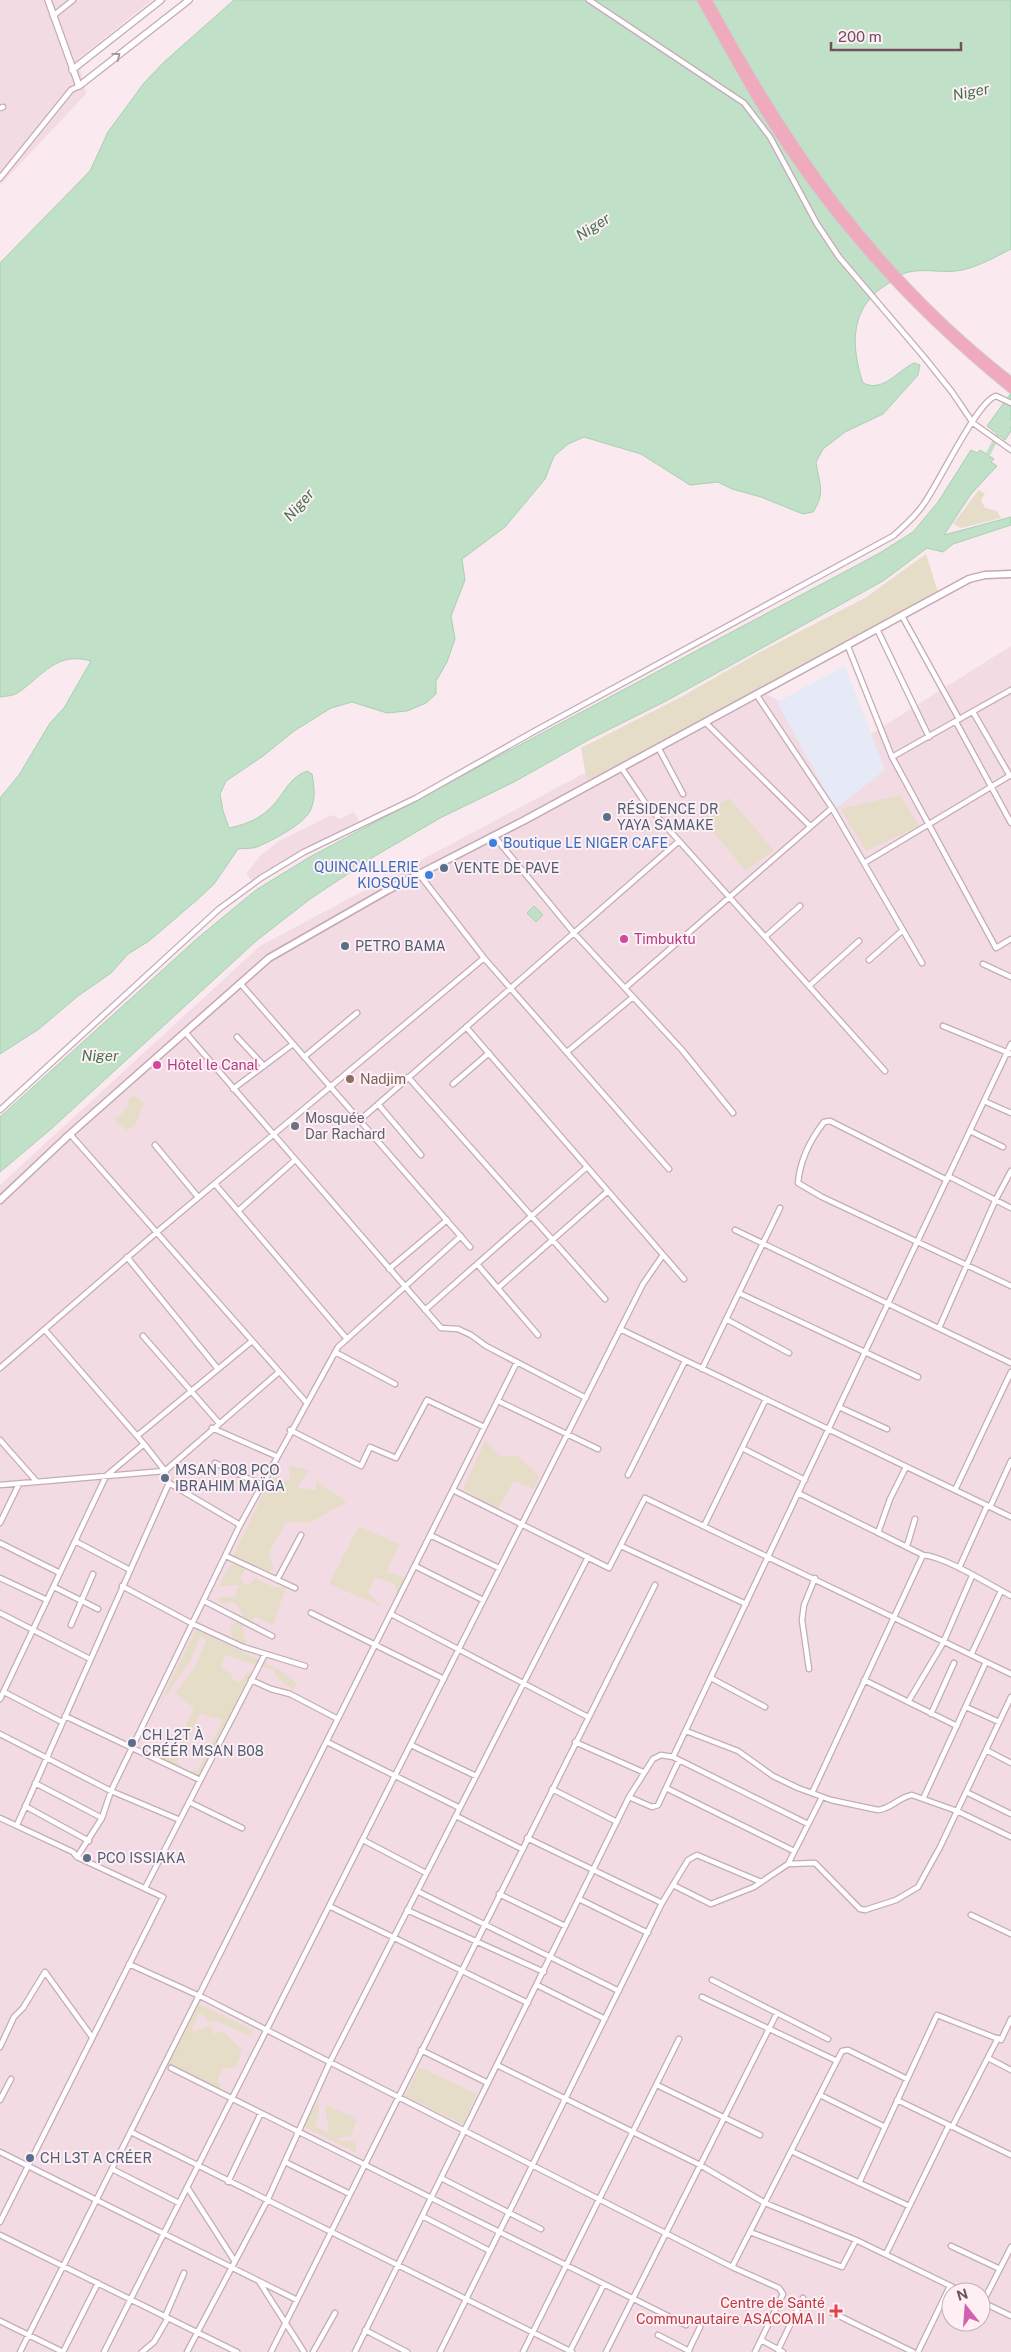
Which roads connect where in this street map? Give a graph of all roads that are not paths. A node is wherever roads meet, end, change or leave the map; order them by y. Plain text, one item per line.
1 (48, 0) edge
2 (73, 0) edge
3 (161, 0) edge
4 (189, 0) edge
5 (589, 0) edge
6 (702, 0) edge
7 (708, 0) edge
8 (53, 16) junction
9 (72, 70) junction
10 (79, 86) junction
11 (0, 178) edge
12 (1011, 381) edge
13 (1011, 389) edge
14 (1009, 402) edge
15 (973, 423) junction
16 (1011, 450) edge
17 (1011, 574) edge
18 (902, 616) junction
19 (877, 629) junction
20 (847, 644) junction
21 (1011, 690) edge
22 (756, 694) junction
23 (973, 712) junction
24 (958, 720) junction
25 (704, 722) junction
26 (929, 737) junction
27 (658, 746) junction
28 (892, 758) junction
29 (621, 767) junction
30 (1010, 776) edge
31 (990, 788) junction
32 (683, 794) dead end
33 (832, 808) junction
34 (1011, 823) edge
35 (929, 824) junction
36 (810, 826) junction
37 (494, 836) junction
38 (679, 840) junction
39 (864, 863) junction
40 (419, 874) junction
41 (729, 896) junction
42 (800, 906) dead end
43 (903, 930) junction
44 (574, 933) junction
45 (765, 937) junction
46 (1011, 939) edge
47 (859, 941) dead end
48 (484, 958) junction
49 (869, 960) dead end
50 (922, 963) dead end
51 (983, 964) dead end
52 (1011, 977) edge
53 (240, 983) junction
54 (809, 986) junction
55 (510, 988) junction
56 (625, 988) junction
57 (633, 997) junction
58 (357, 1012) dead end
59 (942, 1026) dead end
60 (466, 1027) junction
61 (185, 1032) junction
62 (238, 1037) dead end
63 (292, 1044) junction
64 (1011, 1044) edge
65 (567, 1052) junction
66 (489, 1053) junction
67 (1009, 1053) edge
68 (304, 1057) junction
69 (264, 1066) junction
70 (885, 1071) dead end
71 (408, 1078) junction
72 (453, 1084) dead end
73 (330, 1087) junction
74 (234, 1089) junction
75 (984, 1101) junction
76 (378, 1104) junction
77 (0, 1110) edge
78 (1011, 1112) edge
79 (733, 1113) dead end
80 (360, 1120) junction
81 (970, 1131) junction
82 (70, 1134) junction
83 (273, 1135) junction
84 (155, 1145) dead end
85 (1003, 1147) dead end
86 (422, 1155) dead end
87 (295, 1160) junction
88 (587, 1167) junction
89 (669, 1169) dead end
90 (1011, 1171) edge
91 (947, 1178) junction
92 (215, 1184) junction
93 (608, 1191) junction
94 (198, 1197) junction
95 (0, 1200) edge
96 (995, 1201) junction
97 (780, 1208) dead end
98 (1011, 1208) edge
99 (238, 1211) junction
100 (531, 1216) junction
101 (446, 1220) junction
102 (734, 1230) dead end
103 (157, 1232) junction
104 (461, 1236) junction
105 (552, 1240) junction
106 (917, 1242) junction
107 (763, 1244) junction
108 (470, 1247) dead end
109 (663, 1255) junction
110 (127, 1257) junction
111 (477, 1264) junction
112 (967, 1264) junction
113 (389, 1269) junction
114 (684, 1279) dead end
115 (1011, 1286) edge
116 (405, 1287) junction
117 (498, 1288) junction
118 (739, 1293) junction
119 (605, 1299) dead end
120 (888, 1304) junction
121 (425, 1310) junction
122 (726, 1319) junction
123 (939, 1328) junction
124 (620, 1329) junction
125 (45, 1330) junction
126 (538, 1335) dead end
127 (143, 1336) dead end
128 (347, 1339) junction
129 (252, 1341) junction
130 (335, 1352) junction
131 (865, 1352) junction
132 (789, 1353) dead end
133 (685, 1360) junction
134 (517, 1362) junction
135 (1011, 1362) edge
136 (0, 1368) edge
137 (218, 1369) junction
138 (702, 1369) junction
139 (279, 1372) junction
140 (1011, 1372) edge
141 (918, 1377) dead end
142 (395, 1384) dead end
143 (192, 1391) junction
144 (586, 1398) junction
145 (766, 1399) junction
146 (498, 1401) junction
147 (306, 1402) junction
148 (839, 1407) junction
149 (219, 1423) junction
150 (484, 1427) junction
151 (212, 1428) junction
152 (828, 1429) junction
153 (887, 1429) dead end
154 (290, 1430) junction
155 (567, 1434) junction
156 (137, 1436) junction
157 (0, 1440) edge
158 (144, 1444) junction
159 (742, 1448) junction
160 (598, 1449) dead end
161 (276, 1456) junction
162 (1011, 1461) edge
163 (214, 1463) dead end
164 (906, 1467) junction
165 (165, 1471) junction
166 (628, 1475) dead end
167 (106, 1476) junction
168 (805, 1480) junction
169 (36, 1482) junction
170 (169, 1483) junction
171 (19, 1484) junction
172 (0, 1485) edge
173 (262, 1485) junction
174 (453, 1490) junction
175 (955, 1490) junction
176 (798, 1493) junction
177 (989, 1506) junction
178 (1011, 1517) edge
179 (915, 1519) dead end
180 (0, 1523) edge
181 (522, 1524) junction
182 (240, 1525) junction
183 (704, 1526) junction
184 (878, 1533) junction
185 (301, 1535) dead end
186 (430, 1535) junction
187 (75, 1541) junction
188 (0, 1543) edge
189 (621, 1546) junction
190 (907, 1546) junction
191 (923, 1554) junction
192 (226, 1556) junction
193 (768, 1556) junction
194 (588, 1557) junction
195 (415, 1566) junction
196 (499, 1568) junction
197 (959, 1568) junction
198 (130, 1570) junction
199 (60, 1573) junction
200 (93, 1574) dead end
201 (972, 1576) junction
202 (0, 1578) edge
203 (814, 1578) junction
204 (277, 1580) junction
205 (656, 1585) dead end
206 (122, 1586) junction
207 (54, 1587) junction
208 (295, 1588) dead end
209 (1001, 1591) junction
210 (1011, 1596) edge
211 (47, 1600) junction
212 (81, 1600) junction
213 (484, 1600) junction
214 (204, 1601) junction
215 (746, 1604) junction
216 (98, 1609) dead end
217 (311, 1612) dead end
218 (0, 1613) edge
219 (391, 1614) junction
220 (894, 1617) junction
221 (193, 1624) junction
222 (71, 1625) dead end
223 (34, 1628) junction
224 (272, 1636) dead end
225 (943, 1642) junction
226 (376, 1644) junction
227 (458, 1649) junction
228 (265, 1654) junction
229 (971, 1655) junction
230 (90, 1659) junction
231 (986, 1662) junction
232 (954, 1664) dead end
233 (305, 1666) dead end
234 (809, 1669) dead end
235 (1011, 1674) edge
236 (711, 1678) junction
237 (444, 1679) junction
238 (251, 1680) junction
239 (864, 1680) junction
240 (523, 1683) junction
241 (4, 1692) junction
242 (1011, 1697) edge
243 (0, 1699) edge
244 (908, 1702) junction
245 (966, 1707) junction
246 (765, 1708) dead end
247 (931, 1714) junction
248 (65, 1716) junction
249 (588, 1717) junction
250 (338, 1720) junction
251 (62, 1722) junction
252 (999, 1722) junction
253 (957, 1726) junction
254 (686, 1730) junction
255 (0, 1734) edge
256 (327, 1742) junction
257 (575, 1742) junction
258 (410, 1744) junction
259 (133, 1749) junction
260 (986, 1750) junction
261 (47, 1757) junction
262 (673, 1757) junction
263 (679, 1760) junction
264 (1011, 1763) edge
265 (643, 1772) junction
266 (395, 1775) junction
267 (476, 1776) junction
268 (200, 1780) junction
269 (35, 1783) junction
270 (666, 1788) junction
271 (552, 1789) junction
272 (111, 1791) junction
273 (966, 1792) junction
274 (812, 1793) junction
275 (629, 1797) junction
276 (822, 1797) junction
277 (923, 1799) junction
278 (189, 1802) junction
279 (25, 1806) junction
280 (460, 1808) junction
281 (957, 1811) junction
282 (1011, 1814) edge
283 (456, 1816) junction
284 (0, 1818) edge
285 (102, 1818) junction
286 (180, 1820) junction
287 (617, 1822) junction
288 (808, 1824) junction
289 (17, 1825) junction
290 (242, 1828) dead end
291 (1011, 1836) edge
292 (527, 1838) junction
293 (363, 1840) junction
294 (89, 1841) junction
295 (522, 1849) junction
296 (794, 1851) junction
297 (77, 1857) junction
298 (788, 1864) junction
299 (593, 1870) junction
300 (426, 1873) junction
301 (761, 1882) junction
302 (673, 1884) junction
303 (145, 1888) junction
304 (417, 1892) junction
305 (499, 1894) junction
306 (579, 1899) junction
307 (662, 1904) junction
308 (329, 1906) junction
309 (407, 1910) junction
310 (971, 1915) dead end
311 (484, 1924) junction
312 (565, 1926) junction
313 (648, 1933) junction
314 (1011, 1934) edge
315 (393, 1938) junction
316 (476, 1942) junction
317 (550, 1957) junction
318 (129, 1964) junction
319 (461, 1971) junction
320 (544, 1972) junction
321 (712, 1980) dead end
322 (537, 1985) junction
323 (619, 1991) junction
324 (199, 1996) junction
325 (702, 1997) dead end
326 (528, 2003) junction
327 (777, 2013) junction
328 (605, 2019) junction
329 (1011, 2019) edge
330 (769, 2029) junction
331 (266, 2030) junction
332 (92, 2037) junction
333 (998, 2038) junction
334 (680, 2039) dead end
335 (828, 2039) dead end
336 (0, 2048) edge
337 (421, 2050) junction
338 (988, 2058) junction
339 (837, 2061) junction
340 (330, 2062) junction
341 (497, 2064) junction
342 (171, 2068) dead end
343 (1011, 2070) edge
344 (11, 2079) dead end
345 (907, 2079) junction
346 (488, 2083) junction
347 (656, 2085) junction
348 (820, 2095) junction
349 (398, 2096) junction
350 (232, 2098) junction
351 (565, 2098) junction
352 (0, 2100) edge
353 (897, 2100) junction
354 (261, 2113) junction
355 (724, 2118) junction
356 (950, 2126) junction
357 (885, 2127) junction
358 (464, 2130) junction
359 (131, 2132) junction
360 (298, 2132) junction
361 (633, 2132) junction
362 (760, 2135) dead end
363 (791, 2151) junction
364 (0, 2152) edge
365 (1011, 2155) edge
366 (285, 2162) junction
367 (364, 2165) junction
368 (533, 2165) junction
369 (700, 2165) junction
370 (28, 2166) junction
371 (198, 2166) junction
372 (112, 2169) junction
373 (441, 2178) junction
374 (228, 2182) junction
375 (858, 2183) junction
376 (187, 2187) junction
377 (350, 2194) junction
378 (431, 2198) junction
379 (600, 2199) junction
380 (96, 2200) junction
381 (267, 2201) junction
382 (179, 2203) junction
383 (765, 2203) junction
384 (909, 2206) junction
385 (509, 2213) junction
386 (422, 2216) junction
387 (0, 2222) edge
388 (541, 2229) dead end
389 (331, 2232) junction
390 (499, 2232) junction
391 (750, 2232) junction
392 (666, 2233) junction
393 (164, 2234) junction
394 (0, 2235) edge
395 (856, 2240) junction
396 (951, 2246) dead end
397 (1011, 2247) edge
398 (490, 2251) junction
399 (886, 2254) junction
400 (234, 2260) junction
401 (397, 2266) junction
402 (566, 2266) junction
403 (63, 2267) junction
404 (230, 2267) junction
405 (732, 2267) junction
406 (1000, 2269) junction
407 (184, 2273) dead end
408 (260, 2282) junction
409 (942, 2282) edge
410 (98, 2283) junction
411 (604, 2284) junction
412 (991, 2285) edge
413 (803, 2298) dead end
414 (633, 2299) junction
415 (130, 2300) junction
416 (297, 2300) junction
417 (466, 2300) junction
418 (941, 2305) edge
419 (991, 2306) edge
420 (831, 2312) dead end
421 (335, 2313) dead end
422 (1011, 2316) edge
423 (166, 2318) junction
424 (0, 2321) edge
425 (286, 2322) junction
426 (686, 2325) dead end
427 (700, 2327) dead end
428 (365, 2330) junction
429 (197, 2333) junction
430 (533, 2333) junction
431 (29, 2335) junction
432 (658, 2336) dead end
433 (761, 2340) junction
434 (689, 2351) edge
435 (781, 2351) edge
436 (20, 2352) edge
437 (63, 2352) edge
438 (104, 2352) edge
439 (142, 2352) edge
440 (187, 2352) edge
441 (237, 2352) edge
442 (271, 2352) edge
443 (304, 2352) edge
444 (313, 2352) edge
445 (355, 2352) edge
446 (407, 2352) edge
447 (440, 2352) edge
448 (524, 2352) edge
449 (571, 2352) edge
450 (606, 2352) edge
451 (755, 2352) edge
452 (913, 2352) edge
453 (918, 2352) edge

1 - 8 street
2 - 8 street
3 - 9 street
10 -> 4 street
5 - 15 street
6 - 13 main road
7 - 12 main road
8 - 9 street
9 - 10 street
10 - 11 street
14 - 15 street
15 - 16 street
15 - 77 street
17 - 18 main road
18 - 19 main road
18 - 24 street
19 - 20 main road
19 - 26 street
20 - 22 main road
20 - 28 street
21 - 23 street
22 - 25 main road
22 - 33 street
23 - 24 street
23 - 30 street
24 - 26 street
24 - 31 street
25 - 27 main road
25 - 36 street
26 - 28 street
27 - 29 main road
27 - 32 street
28 - 35 street
29 - 37 main road
29 - 38 street
30 - 31 street
31 - 34 street
31 - 35 street
33 - 36 street
33 - 39 street
35 - 39 street
35 - 46 street
36 - 41 street
37 - 40 main road
37 - 44 street
38 - 41 street
38 - 44 street
39 - 43 street
40 - 48 street
40 - 53 main road
41 - 45 street
41 - 56 street
42 - 45 street
43 - 49 street
43 - 50 street
44 - 55 street
44 - 56 street
45 - 54 street
47 - 54 street
48 - 55 street
48 - 73 street
51 - 52 street
53 - 61 main road
53 - 63 street
54 - 70 street
55 - 60 street
55 - 65 street
56 - 57 street
57 - 65 street
57 - 79 street
58 - 68 street
59 - 67 street
60 - 66 street
60 - 71 street
61 - 74 street
61 - 82 main road
62 - 69 street
63 - 68 street
63 - 69 street
64 - 67 street
65 - 89 street
66 - 72 street
66 - 88 street
67 - 75 street
68 - 73 street
69 - 74 street
71 - 76 street
71 - 100 street
73 - 80 street
73 - 83 street
74 - 83 street
75 - 78 street
75 - 81 street
76 - 80 street
76 - 86 street
80 - 101 street
81 - 85 street
81 - 91 street
82 - 95 main road
82 - 103 street
83 - 87 street
83 - 92 street
84 - 94 street
87 - 99 street
87 - 113 street
88 - 93 street
88 - 100 street
90 - 96 street
91 - 96 street
91 - 106 street
91 - 106 street
92 - 94 street
92 - 99 street
93 - 105 street
93 - 109 street
94 - 103 street
96 - 98 street
96 - 112 street
97 - 107 street
99 - 128 street
100 - 105 street
100 - 111 street
101 - 104 street
101 - 113 street
102 - 107 street
103 - 110 street
103 - 129 street
104 - 108 street
104 - 116 street
105 - 117 street
105 - 119 street
106 - 112 street
106 - 120 street
107 - 118 street
107 - 120 street
109 - 114 street
109 - 124 street
110 - 125 street
110 - 137 street
111 - 117 street
111 - 121 street
112 - 115 street
112 - 123 street
113 - 116 street
116 - 121 street
116 - 128 street
117 - 126 street
118 - 122 street
118 - 131 street
120 - 123 street
120 - 131 street
121 - 134 street
122 - 132 street
122 - 138 street
123 - 135 street
124 - 133 street
124 - 144 street
125 - 136 street
125 - 156 street
127 - 143 street
128 - 130 street
129 - 137 street
129 - 139 street
130 - 142 street
130 - 147 street
131 - 141 street
131 - 148 street
133 - 138 street
133 - 166 street
134 - 144 street
134 - 146 street
137 - 143 street
138 - 145 street
139 - 147 street
139 - 149 street
140 - 175 street
143 - 149 street
143 - 156 street
144 - 155 street
145 - 152 street
145 - 159 street
146 - 150 street
146 - 155 street
147 - 154 street
148 - 152 street
148 - 153 street
149 - 151 street
150 - 154 street
150 - 174 street
151 - 161 street
151 - 165 street
152 - 164 street
152 - 168 street
154 - 161 street
155 - 160 street
155 - 181 street
156 - 158 street
157 - 169 street
158 - 165 street
158 - 167 street
159 - 168 street
159 - 183 street
161 - 173 street
162 - 177 street
163 - 173 street
164 - 175 street
164 - 184 street
165 - 167 street
165 - 170 street
167 - 169 street
167 - 187 street
168 - 176 street
169 - 171 street
170 - 182 street
170 - 198 street
171 - 172 street
171 - 180 street
173 - 182 street
174 - 181 street
174 - 186 street
175 - 177 street
176 - 184 street
176 - 193 street
177 - 178 street
177 - 197 street
179 - 190 street
181 - 194 street
181 - 196 street
182 - 192 street
183 - 189 street
183 - 193 street
184 - 190 street
185 - 204 street
186 - 195 street
186 - 196 street
187 - 198 street
187 - 199 street
188 - 199 street
189 - 194 street
189 - 215 street
190 - 191 street
191 - 197 street
191 - 220 street
192 - 204 street
192 - 214 street
193 - 203 street
193 - 215 street
194 - 240 street
195 - 213 street
195 - 219 street
196 - 213 street
197 - 201 street
198 - 206 street
199 - 207 street
200 - 212 street
201 - 209 street
201 - 225 street
202 - 211 street
203 - 220 street
203 - 234 street
204 - 208 street
205 - 249 street
206 - 221 street
206 - 230 street
207 - 211 street
207 - 212 street
209 - 210 street
209 - 229 street
211 - 223 street
212 - 216 street
212 - 222 street
213 - 227 street
214 - 221 street
214 - 224 street
215 - 236 street
217 - 226 street
218 - 223 street
219 - 226 street
219 - 227 street
220 - 225 street
220 - 239 street
221 - 228 street
221 - 259 street
223 - 230 street
223 - 241 street
225 - 229 street
225 - 244 street
226 - 237 street
226 - 250 street
227 - 237 street
227 - 240 street
228 - 233 street
228 - 238 street
229 - 231 street
230 - 248 street
231 - 235 street
231 - 245 street
232 - 247 street
236 - 246 street
236 - 254 street
237 - 258 street
238 - 250 street
238 - 268 street
239 - 244 street
239 - 274 street
240 - 249 street
240 - 267 street
241 - 243 street
241 - 251 street
242 - 252 street
244 - 247 street
245 - 252 street
245 - 253 street
247 - 253 street
248 - 251 street
248 - 259 street
249 - 257 street
250 - 256 street
251 - 261 street
252 - 260 street
253 - 277 street
254 - 262 street
254 - 274 street
255 - 261 street
256 - 266 street
256 - 324 street
257 - 265 street
257 - 271 street
258 - 266 street
258 - 267 street
259 - 268 street
259 - 272 street
260 - 264 street
260 - 273 street
261 - 269 street
261 - 272 street
262 - 263 street
262 - 265 street
263 - 270 street
263 - 288 street
265 - 275 street
266 - 280 street
266 - 293 street
267 - 280 street
268 - 278 street
269 - 279 street
269 - 285 street
270 - 275 street
270 - 296 street
271 - 287 street
271 - 292 street
272 - 285 street
272 - 286 street
273 - 281 street
273 - 282 street
274 - 276 street
275 - 287 street
276 - 277 street
276 - 288 street
277 - 281 street
278 - 286 street
278 - 290 street
279 - 289 street
279 - 294 street
280 - 283 street
281 - 291 street
281 - 298 street
283 - 295 street
283 - 300 street
284 - 289 street
285 - 294 street
286 - 303 street
287 - 299 street
288 - 296 street
289 - 297 street
292 - 295 street
292 - 299 street
293 - 300 street
293 - 308 street
294 - 297 street
295 - 305 street
296 - 298 street
297 - 303 street
298 - 301 street
299 - 306 street
299 - 307 street
300 - 304 street
301 - 302 street
301 - 302 street
302 - 307 street
303 - 318 street
304 - 309 street
304 - 311 street
305 - 311 street
305 - 312 street
306 - 312 street
306 - 313 street
307 - 313 street
308 - 315 street
308 - 331 street
309 - 315 street
309 - 316 street
310 - 314 street
311 - 316 street
311 - 317 street
312 - 317 street
313 - 323 street
315 - 319 street
315 - 340 street
316 - 319 street
316 - 320 street
317 - 320 street
317 - 323 street
318 - 324 street
318 - 332 street
319 - 326 street
319 - 337 street
320 - 322 street
321 - 327 street
322 - 326 street
322 - 328 street
323 - 328 street
324 - 331 street
324 - 359 street
325 - 330 street
326 - 341 street
327 - 330 street
327 - 335 street
328 - 351 street
329 - 333 street
330 - 339 street
330 - 355 street
331 - 340 street
331 - 350 street
332 - 336 street
332 - 370 street
333 - 338 street
333 - 345 street
334 - 347 street
337 - 346 street
337 - 349 street
338 - 343 street
338 - 356 street
339 - 345 street
339 - 348 street
340 - 349 street
340 - 360 street
341 - 346 street
341 - 351 street
342 - 350 street
344 - 352 street
345 - 353 street
346 - 358 street
347 - 355 street
347 - 361 street
348 - 357 street
348 - 363 street
349 - 358 street
349 - 367 street
350 - 354 street
350 - 371 street
351 - 361 street
351 - 368 street
353 - 356 street
353 - 357 street
354 - 360 street
354 - 374 street
355 - 362 street
355 - 369 street
356 - 365 street
356 - 384 street
357 - 375 street
358 - 368 street
358 - 373 street
359 - 371 street
359 - 372 street
360 - 366 street
360 - 367 street
361 - 369 street
361 - 379 street
363 - 375 street
363 - 383 street
364 - 370 street
366 - 377 street
366 - 381 street
367 - 377 street
367 - 378 street
368 - 379 street
368 - 385 street
369 - 383 street
369 - 392 street
370 - 380 street
370 - 387 street
371 - 374 street
371 - 376 street
372 - 380 street
372 - 382 street
373 - 378 street
373 - 385 street
374 - 381 street
375 - 384 street
376 - 382 street
376 - 400 street
377 - 389 street
378 - 386 street
378 - 390 street
379 - 392 street
379 - 402 street
380 - 393 street
380 - 403 street
381 - 389 street
381 - 400 street
382 - 393 street
383 - 391 street
383 - 395 street
384 - 399 street
385 - 388 street
385 - 390 street
386 - 398 street
386 - 401 street
389 - 401 street
389 - 416 street
390 - 398 street
390 - 402 street
391 - 395 street
391 - 405 street
392 - 405 street
392 - 414 street
393 - 404 street
393 - 415 street
394 - 403 street
395 - 399 street
396 - 406 street
397 - 406 street
398 - 417 street
399 - 409 street
400 - 404 street
401 - 417 street
401 - 428 street
402 - 411 street
402 - 430 street
403 - 410 street
403 - 431 street
404 - 408 street
404 - 429 street
405 - 433 street
406 - 412 street
407 - 423 street
408 - 416 street
408 - 425 street
410 - 415 street
410 - 437 street
411 - 414 street
411 - 449 street
413 - 435 street
414 - 426 street
414 - 450 street
415 - 423 street
415 - 438 street
416 - 425 street
417 - 430 street
417 - 447 street
418 - 453 street
419 - 422 street
420 - 452 street
421 - 444 street
423 - 429 street
423 - 439 street
424 - 431 street
425 - 442 street
425 - 443 street
427 - 434 street
428 - 445 street
428 - 446 street
429 - 440 street
429 - 441 street
430 - 448 street
430 - 449 street
431 - 436 street
431 - 437 street
432 - 434 street
433 - 435 street
433 - 451 street

